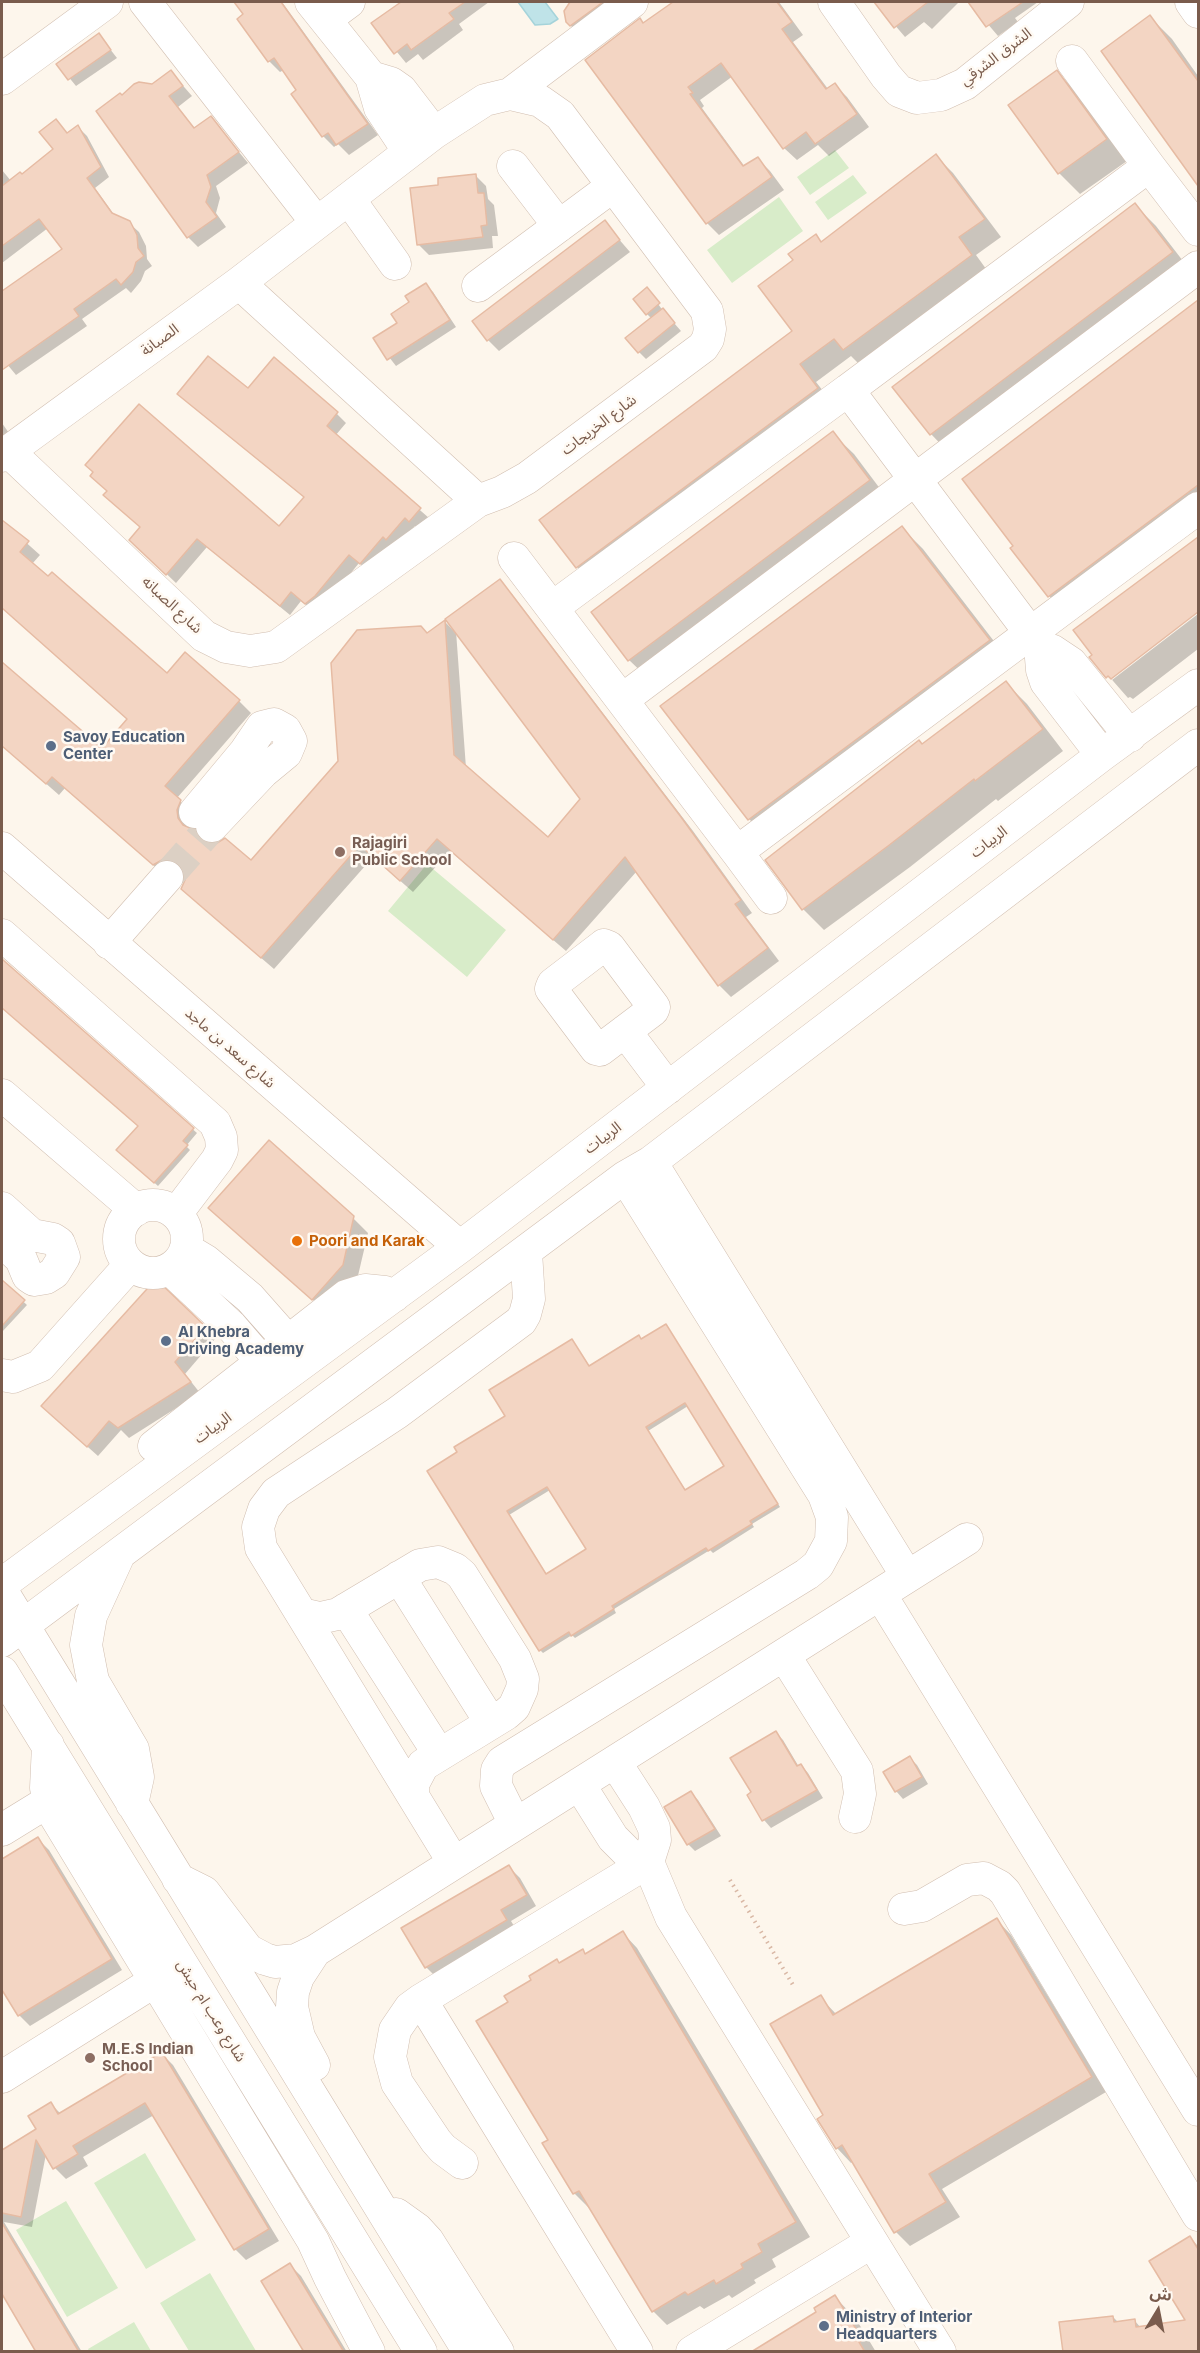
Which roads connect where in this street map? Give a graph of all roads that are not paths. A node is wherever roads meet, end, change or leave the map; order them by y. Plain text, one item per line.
1 (106, 2) edge
2 (145, 2) edge
3 (632, 2) edge
4 (836, 2) edge
5 (1068, 2) edge
6 (1191, 2) edge
7 (329, 7) edge
8 (1198, 12) edge
9 (1072, 61) dead end
10 (371, 77) junction
11 (2, 79) edge
12 (510, 94) junction
13 (434, 133) junction
14 (409, 152) junction
15 (513, 166) dead end
16 (1149, 166) junction
17 (613, 186) junction
18 (349, 199) junction
19 (317, 223) junction
20 (558, 226) junction
21 (1198, 230) edge
22 (395, 264) dead end
23 (1198, 267) edge
24 (239, 283) junction
25 (478, 286) dead end
26 (848, 390) junction
27 (5, 454) edge
28 (914, 480) junction
29 (478, 501) junction
30 (1198, 508) edge
31 (514, 558) dead end
32 (552, 608) junction
33 (1035, 639) junction
34 (1198, 685) edge
35 (622, 700) junction
36 (1130, 736) junction
37 (1198, 745) edge
38 (1102, 755) junction
39 (2, 848) edge
40 (737, 852) junction
41 (159, 870) tunnel mouth
42 (771, 898) dead end
43 (2, 935) edge
44 (102, 938) junction
45 (625, 1031) dead end
46 (669, 1088) junction
47 (2, 1095) edge
48 (2, 1123) edge
49 (638, 1169) junction
50 (2, 1208) edge
51 (176, 1214) junction
52 (129, 1217) junction
53 (2, 1241) edge
54 (460, 1247) junction
55 (526, 1252) junction
56 (178, 1259) junction
57 (130, 1265) junction
58 (394, 1296) junction
59 (288, 1341) junction
60 (262, 1362) junction
61 (2, 1375) edge
62 (967, 1539) dead end
63 (120, 1554) junction
64 (2, 1570) edge
65 (908, 1576) junction
66 (399, 1577) junction
67 (2, 1584) edge
68 (2, 1591) edge
69 (880, 1594) junction
70 (346, 1609) junction
71 (302, 1614) junction
72 (12, 1634) edge
73 (784, 1655) junction
74 (2, 1672) edge
75 (2, 1714) edge
76 (491, 1723) junction
77 (41, 1733) junction
78 (439, 1754) junction
79 (615, 1761) junction
80 (579, 1784) junction
81 (413, 1794) junction
82 (49, 1801) junction
83 (132, 1804) junction
84 (855, 1817) dead end
85 (515, 1824) junction
86 (2, 1830) edge
87 (454, 1863) junction
88 (648, 1863) junction
89 (178, 1879) junction
90 (904, 1908) dead end
91 (315, 1951) junction
92 (155, 1981) junction
93 (421, 2000) junction
94 (223, 2030) junction
95 (195, 2047) junction
96 (2, 2077) edge
97 (1198, 2110) edge
98 (328, 2122) junction
99 (462, 2163) dead end
100 (376, 2199) junction
101 (1198, 2215) edge
102 (872, 2242) junction
103 (369, 2352) edge
104 (421, 2352) edge
105 (469, 2352) edge
106 (498, 2352) edge
107 (637, 2352) edge
108 (692, 2352) edge
109 (940, 2352) edge

1 - 11 street
2 - 19 street
3 - 12 street
4 - 5 street, الشرق الشرقي
6 - 8 street
7 - 10 street
9 - 16 street
10 - 13 street
10 - 14 street
12 - 13 street, الصبانة
12 - 17 street, شارع الخريجات
13 - 14 street, الصبانة
14 - 18 street, الصبانة
15 - 20 street
16 - 21 street
16 - 26 street
17 - 20 street
17 - 29 street, شارع الخريجات
18 - 19 street, الصبانة
18 - 22 street
19 - 24 street, الصبانة
20 - 25 street
23 - 28 street
24 - 27 street, الصبانة
24 - 29 street
26 - 28 street
26 - 32 street
27 - 29 street, شارع الصبانه
28 - 33 street
28 - 35 street
30 - 33 street
31 - 32 street
32 - 35 street
33 - 36 street
33 - 38 street
33 - 40 street
34 - 36 street, الربيات
35 - 40 street
36 - 38 street, الربيات
37 - 49 street
38 - 46 street, الربيات
39 - 44 street, شارع سعد بن ماجد
40 - 42 street
41 - 44 street
43 - 51 street
44 - 54 street, شارع سعد بن ماجد
45 - 46 street
46 - 54 street, الربيات
47 - 52 street
48 - 52 street
49 - 55 street
49 - 65 street
49 - 85 street
50 - 53 street
51 - 52 street
51 - 56 street
52 - 57 street
54 - 58 street, الربيات
55 - 63 street
55 - 71 street
56 - 57 street
56 - 59 street
56 - 60 street
57 - 61 street
58 - 59 street
58 - 67 street, الربيات
59 - 60 street
60 - 64 street
62 - 65 street
63 - 72 street
63 - 83 street
65 - 69 street
66 - 70 street
66 - 76 street
66 - 76 street
68 - 72 street
69 - 73 street
69 - 97 street
70 - 71 street
70 - 78 street
71 - 81 street
72 - 83 street
73 - 79 street
73 - 84 street
74 - 77 street, شارع وعب ام حيش
75 - 77 street
76 - 78 street
77 - 82 street
77 - 94 street, شارع وعب ام حيش
78 - 81 street
79 - 80 street
79 - 88 street
80 - 85 street
80 - 88 street
81 - 87 street
82 - 86 street
82 - 92 street
83 - 89 street
85 - 87 street
87 - 91 street
88 - 93 street
88 - 102 street
89 - 91 street
89 - 98 street
90 - 101 street
91 - 98 street
92 - 95 street
92 - 96 street
93 - 99 street
93 - 107 street
94 - 95 street
94 - 104 street, شارع وعب ام حيش
95 - 103 street
98 - 100 street
100 - 105 street
100 - 106 street
102 - 108 street
102 - 109 street

